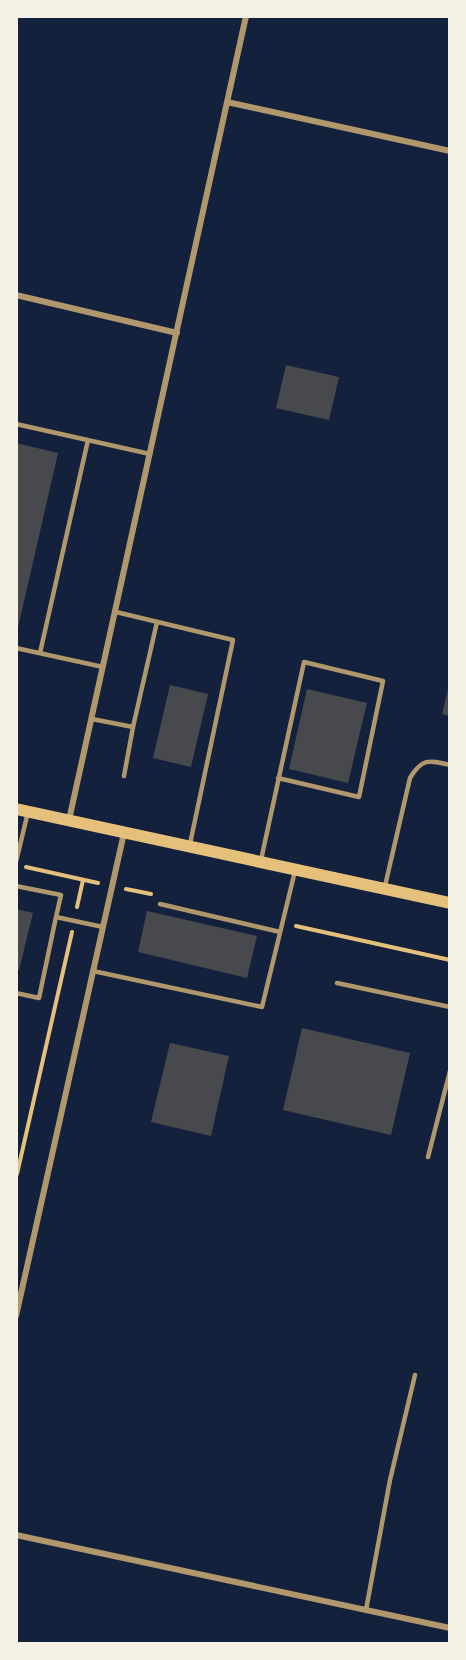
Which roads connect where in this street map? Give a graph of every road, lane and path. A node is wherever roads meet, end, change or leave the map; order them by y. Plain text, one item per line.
1 (246, 16) edge
2 (228, 102) junction
3 (450, 151) edge
4 (16, 295) edge
5 (177, 333) junction
6 (16, 424) edge
7 (88, 440) junction
8 (150, 454) junction
9 (116, 612) junction
10 (157, 622) junction
11 (16, 648) edge
12 (40, 653) junction
13 (103, 667) junction
14 (92, 719) junction
15 (133, 727) junction
16 (450, 765) edge
17 (124, 776) dead end
18 (278, 778) junction
19 (22, 811) edge
20 (69, 821) junction
21 (124, 833) junction
22 (189, 847) junction
23 (16, 862) edge
24 (260, 862) junction
25 (295, 870) junction
26 (83, 880) dead end
27 (16, 886) edge
28 (384, 889) junction
29 (450, 903) edge
30 (160, 904) dead end
31 (56, 917) junction
32 (74, 921) junction
33 (103, 927) junction
34 (280, 932) junction
35 (93, 971) junction
36 (337, 983) dead end
37 (16, 993) edge
38 (450, 1007) edge
39 (450, 1071) edge
40 (428, 1157) dead end
41 (17, 1174) edge
42 (16, 1316) edge
43 (415, 1376) dead end
44 (16, 1535) edge
45 (366, 1610) junction
46 (450, 1628) edge

1 - 2 street
2 - 3 street
2 - 5 street
4 - 5 street
5 - 8 street
6 - 7 lane
7 - 8 lane
7 - 12 lane
8 - 9 street
9 - 10 lane
9 - 13 street
10 - 15 lane
10 - 22 lane
11 - 12 lane
12 - 13 lane
13 - 14 street
14 - 15 lane
14 - 20 street
15 - 17 lane
16 - 28 lane
18 - 18 lane
18 - 24 lane
19 - 20 main road
19 - 23 lane
20 - 21 main road
21 - 22 main road
21 - 33 street
22 - 24 main road
24 - 25 main road
25 - 28 main road
25 - 34 lane
26 - 32 path
27 - 31 lane
28 - 29 main road
30 - 34 lane
31 - 32 lane
31 - 37 lane
32 - 33 lane
32 - 41 path
33 - 35 street
34 - 35 lane
35 - 42 street
36 - 38 lane
39 - 40 lane
43 - 45 lane
44 - 45 street
45 - 46 street

